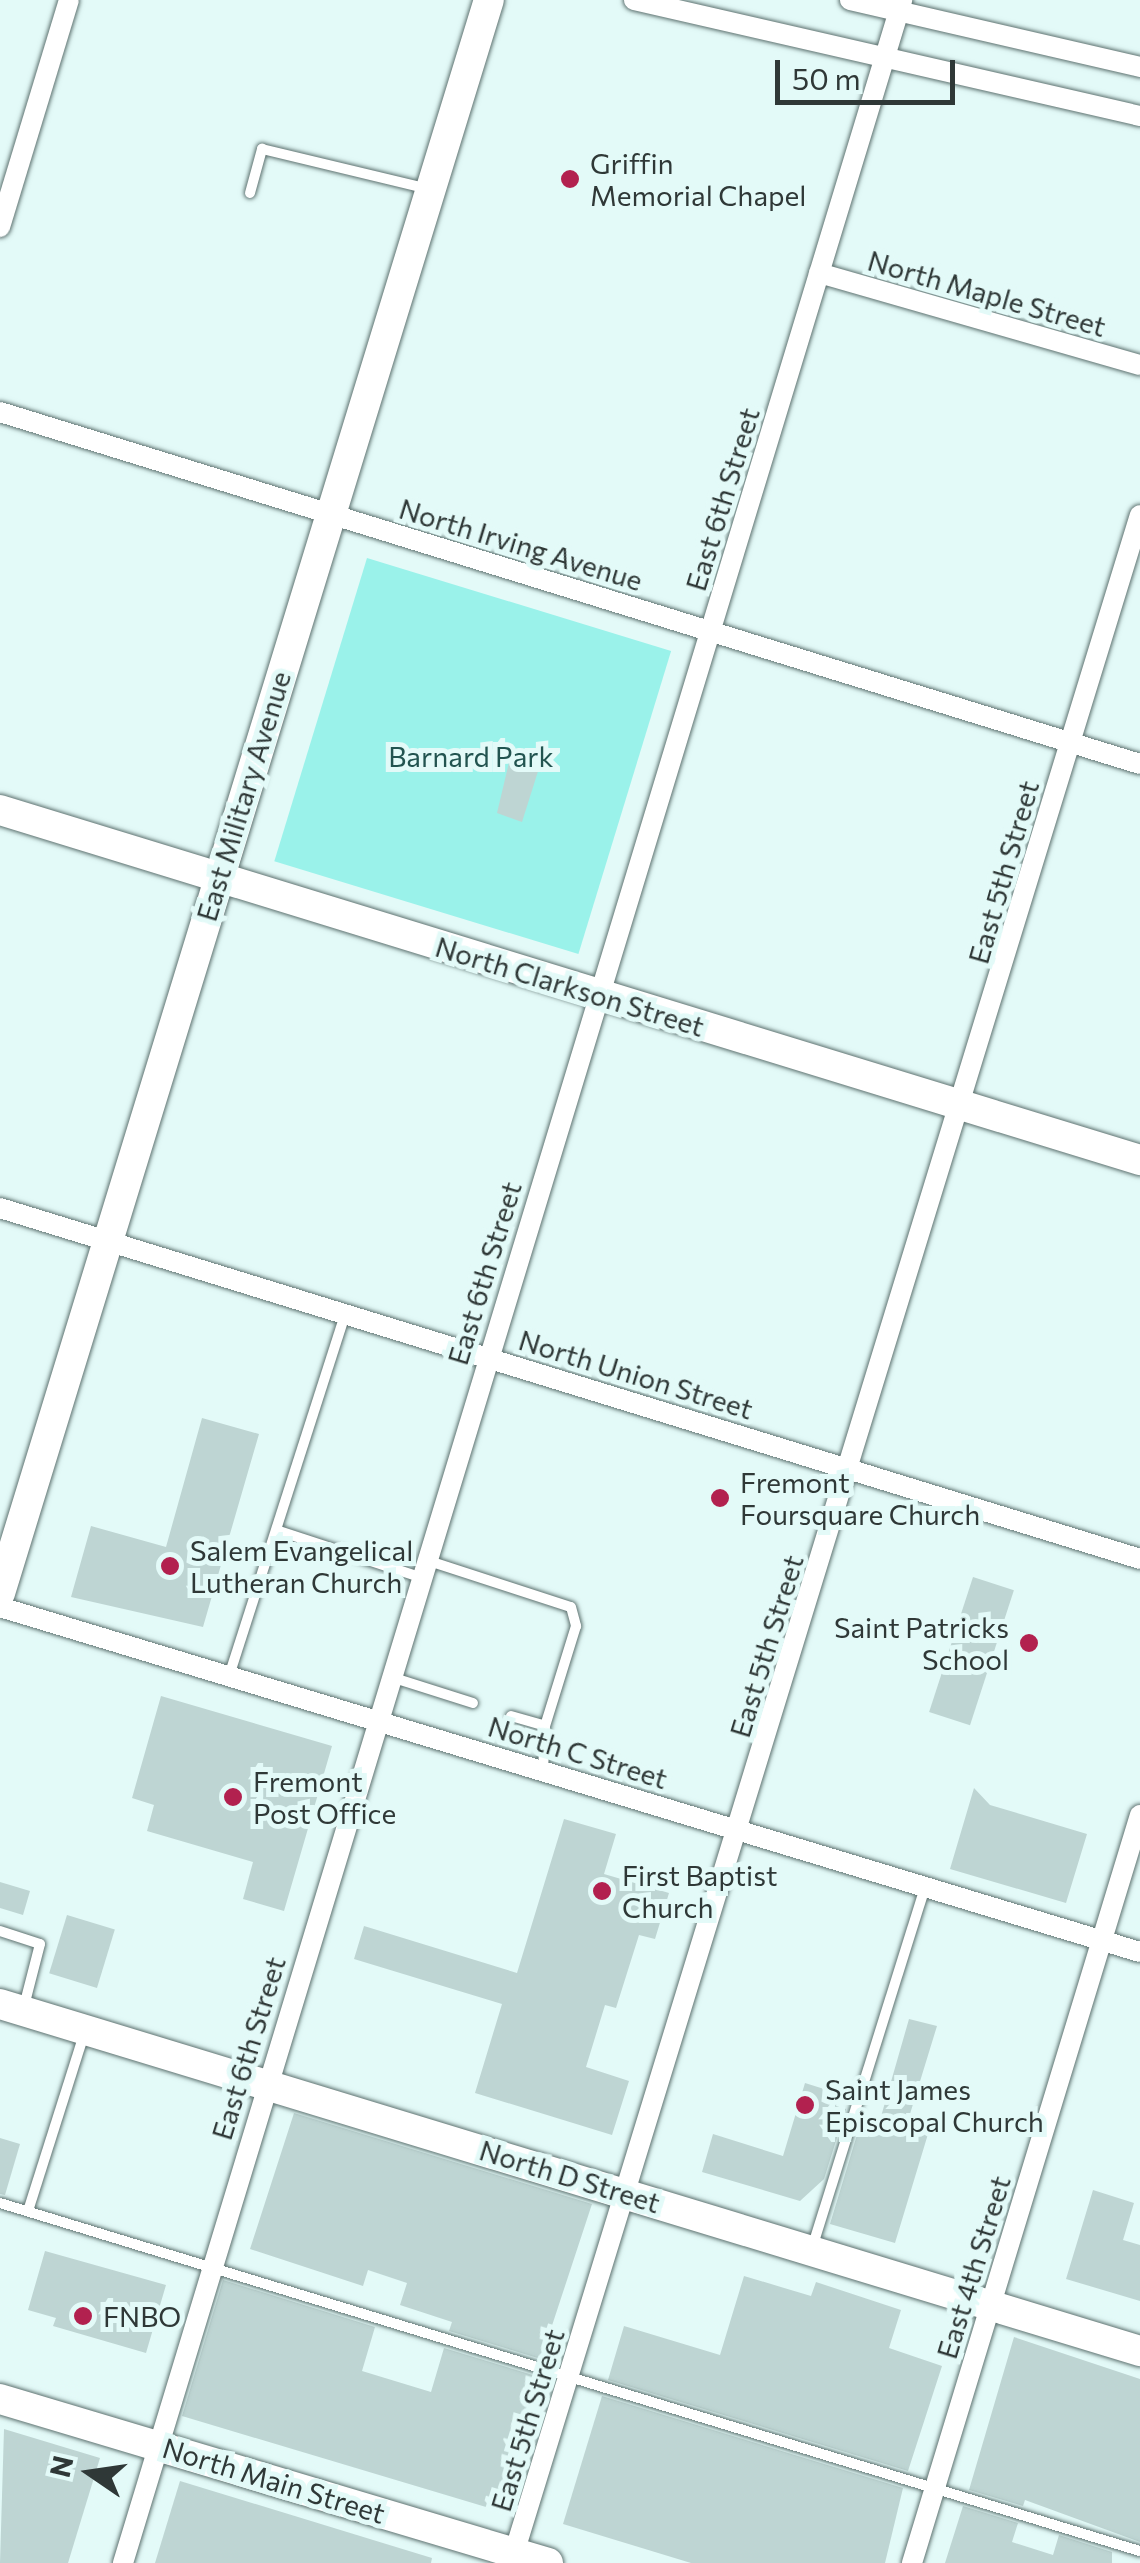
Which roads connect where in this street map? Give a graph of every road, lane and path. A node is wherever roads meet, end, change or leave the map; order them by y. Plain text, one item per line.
1 (68, 0) edge
2 (489, 0) edge
3 (634, 0) edge
4 (850, 0) edge
5 (900, 5) edge
6 (885, 57) junction
7 (1140, 67) edge
8 (1140, 116) edge
9 (430, 189) junction
10 (250, 193) dead end
11 (0, 227) edge
12 (819, 273) junction
13 (1140, 365) edge
14 (0, 412) edge
15 (330, 515) junction
16 (1140, 515) edge
17 (711, 630) junction
18 (1069, 743) junction
19 (1140, 764) edge
20 (0, 810) edge
21 (218, 878) junction
22 (596, 994) junction
23 (962, 1107) junction
24 (1140, 1160) edge
25 (0, 1208) edge
26 (108, 1242) junction
27 (346, 1314) junction
28 (488, 1357) junction
29 (850, 1470) junction
30 (279, 1530) junction
31 (1140, 1558) edge
32 (423, 1568) junction
33 (0, 1593) edge
34 (0, 1607) edge
35 (229, 1676) junction
36 (390, 1676) junction
37 (473, 1703) dead end
38 (511, 1716) dead end
39 (376, 1720) junction
40 (545, 1726) junction
41 (543, 1770) junction
42 (1140, 1815) edge
43 (738, 1829) junction
44 (926, 1886) junction
45 (0, 1931) edge
46 (1101, 1940) junction
47 (1140, 1952) edge
48 (11, 2007) edge
49 (85, 2030) junction
50 (266, 2084) junction
51 (626, 2192) junction
52 (0, 2202) edge
53 (28, 2211) junction
54 (811, 2252) junction
55 (210, 2266) junction
56 (990, 2306) junction
57 (1140, 2351) edge
58 (568, 2378) junction
59 (0, 2399) edge
60 (158, 2445) junction
61 (935, 2488) junction
62 (1140, 2550) edge
63 (512, 2558) edge
64 (123, 2563) edge
65 (548, 2563) edge
66 (912, 2563) edge

1 - 11 street
2 - 9 main road, East Military Avenue
3 - 6 street
4 - 5 street
5 - 6 street, East 6th Street
5 - 7 street
6 - 8 street
6 - 12 street, East 6th Street
9 - 10 lane
9 - 15 main road, East Military Avenue
12 - 13 street, North Maple Street
12 - 17 street, East 6th Street
14 - 15 street, North Irving Avenue
15 - 17 street, North Irving Avenue
15 - 21 main road, East Military Avenue
16 - 18 street, East 5th Street
17 - 18 street, North Irving Avenue
17 - 22 street, East 6th Street
18 - 19 street, North Irving Avenue
18 - 23 street, East 5th Street
20 - 21 main road, North Clarkson Street
21 - 22 main road, North Clarkson Street
21 - 26 main road, East Military Avenue
22 - 23 main road, North Clarkson Street
22 - 28 street, East 6th Street
23 - 24 main road, North Clarkson Street
23 - 29 street, East 5th Street
25 - 26 street, North Union Street
26 - 27 street, North Union Street
26 - 33 main road, East Military Avenue
27 - 28 street, North Union Street
27 - 30 lane
28 - 29 street, North Union Street
28 - 32 street, East 6th Street
29 - 31 street, North Union Street
29 - 43 street, East 5th Street
30 - 32 lane
30 - 35 lane
32 - 36 street, East 6th Street
32 - 40 lane
34 - 35 street, North C Street
35 - 39 street, North C Street
36 - 37 lane
36 - 39 street, East 6th Street
38 - 40 lane
39 - 41 street, North C Street
39 - 50 street, East 6th Street
40 - 41 lane
41 - 43 street, North C Street
42 - 46 street, East 4th Street
43 - 44 street, North C Street
43 - 51 street, East 5th Street
44 - 46 street, North C Street
44 - 54 lane
45 - 48 lane
46 - 47 street, North C Street
46 - 56 street, East 4th Street
48 - 49 main road, North D Street
49 - 50 main road, North D Street
49 - 53 lane
50 - 51 main road, North D Street
50 - 55 street, East 6th Street
51 - 54 main road, North D Street
51 - 58 street, East 5th Street
52 - 53 lane
53 - 55 lane
54 - 56 main road, North D Street
55 - 58 lane
55 - 60 street, East 6th Street
56 - 57 main road, North D Street
56 - 61 street, East 4th Street
58 - 61 lane
58 - 63 street, East 5th Street
59 - 60 main road, North Main Street
60 - 63 main road, North Main Street
60 - 64 street, East 6th Street
61 - 62 lane
61 - 66 street, East 4th Street
63 - 65 main road, North Main Street

